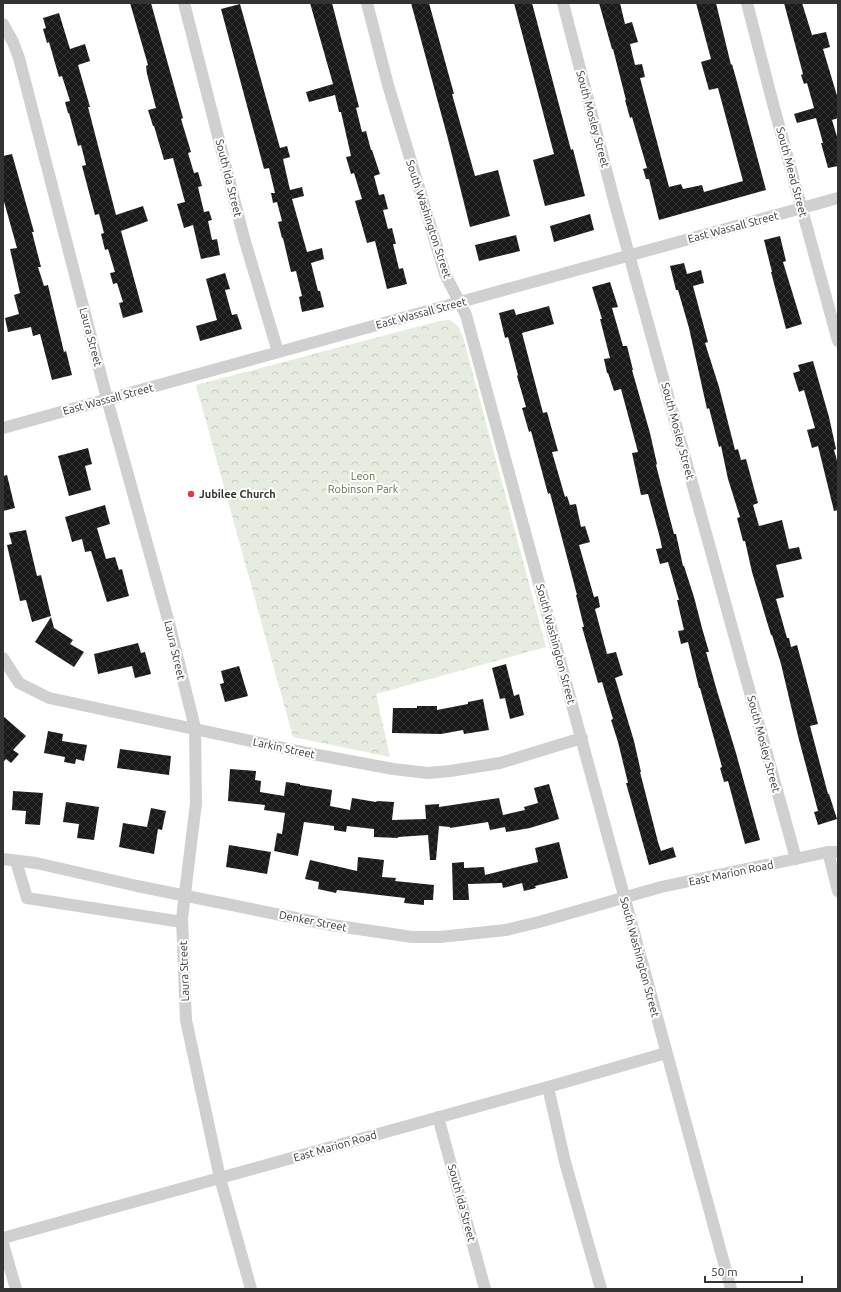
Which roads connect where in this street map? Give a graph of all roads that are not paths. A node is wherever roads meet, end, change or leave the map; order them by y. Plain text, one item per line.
1 (184, 3) edge
2 (367, 3) edge
3 (563, 3) edge
4 (747, 3) edge
5 (3, 24) edge
6 (838, 198) edge
7 (802, 208) junction
8 (630, 255) junction
9 (459, 303) junction
10 (838, 341) edge
11 (278, 352) junction
12 (107, 399) junction
13 (3, 428) edge
14 (3, 658) edge
15 (195, 728) junction
16 (582, 738) junction
17 (833, 852) edge
18 (3, 859) edge
19 (796, 859) junction
20 (16, 860) junction
21 (838, 891) edge
22 (185, 896) junction
23 (624, 898) junction
24 (182, 922) junction
25 (666, 1053) junction
26 (548, 1087) junction
27 (438, 1117) junction
28 (220, 1178) junction
29 (3, 1238) edge
30 (3, 1244) edge
31 (16, 1289) edge
32 (251, 1289) edge
33 (485, 1289) edge
34 (601, 1289) edge
35 (731, 1289) edge

1 - 11 street, South Ida Street
2 - 9 street, South Washington Street
3 - 8 street, South Mosley Street
4 - 7 street, South Mead Street
5 - 12 street, Laura Street
6 - 7 street, East Wassall Street
7 - 8 street, East Wassall Street
7 - 10 street, South Mead Street
8 - 9 street, East Wassall Street
8 - 19 street, South Mosley Street
9 - 11 street, East Wassall Street
9 - 16 street, South Washington Street
11 - 12 street, East Wassall Street
12 - 13 street, East Wassall Street
12 - 15 street, Laura Street
14 - 15 street, Larkin Street
15 - 16 street, Larkin Street
15 - 22 street, Laura Street
16 - 23 street, South Washington Street
17 - 19 street, East Marion Road
17 - 21 street
18 - 20 street, Denker Street
19 - 23 street, East Marion Road
20 - 22 street, Denker Street
20 - 24 street
22 - 23 street, Denker Street
22 - 24 street, Laura Street
23 - 25 street, South Washington Street
24 - 28 street, Laura Street
25 - 26 street, East Marion Road
25 - 35 street, South Washington Street
26 - 27 street, East Marion Road
26 - 34 street
27 - 28 street, East Marion Road
27 - 33 street, South Ida Street
28 - 29 street, East Marion Road
28 - 32 street, Laura Street
30 - 31 street

